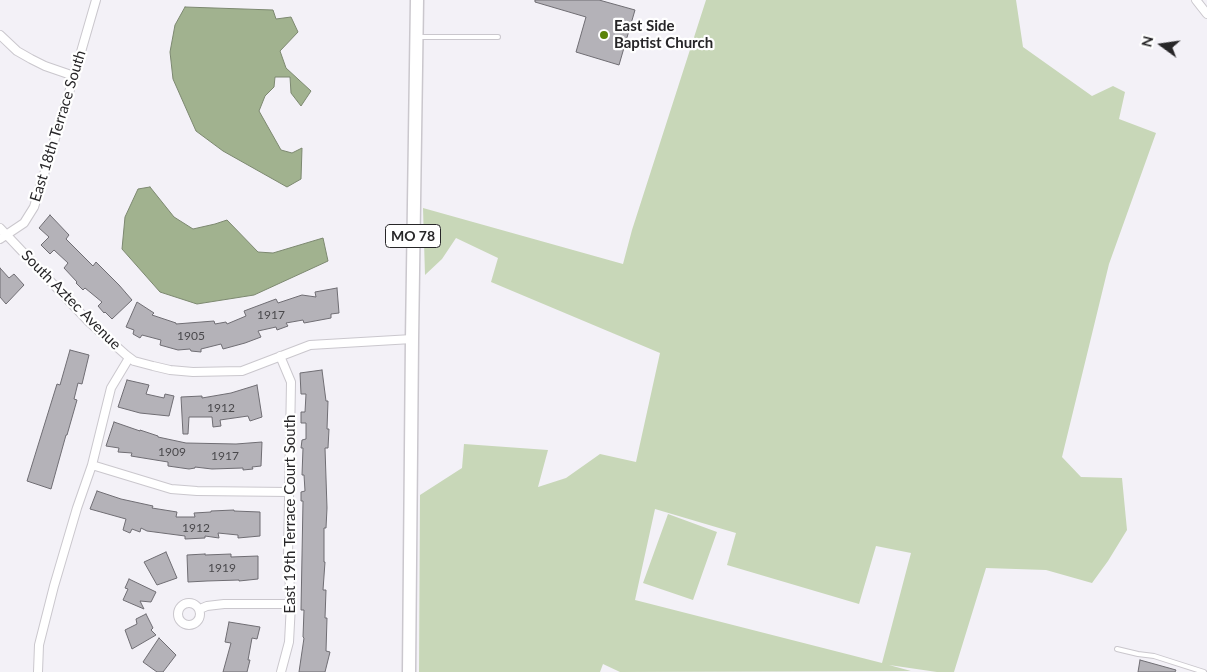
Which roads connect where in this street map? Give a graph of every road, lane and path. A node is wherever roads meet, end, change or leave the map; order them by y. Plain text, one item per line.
1 (96, 0) edge
2 (417, 0) edge
3 (1196, 0) edge
4 (1207, 14) edge
5 (0, 35) edge
6 (416, 37) junction
7 (498, 38) dead end
8 (74, 76) junction
9 (0, 228) edge
10 (3, 237) edge
11 (412, 339) junction
12 (280, 356) junction
13 (130, 358) junction
14 (92, 465) junction
15 (289, 492) junction
16 (291, 604) junction
17 (200, 609) dead end
18 (1117, 649) dead end
19 (38, 672) edge
20 (282, 672) edge
21 (409, 672) edge
22 (1204, 672) edge

1 - 8 street, East 18th Terrace South
2 - 6 main road, MO 78
3 - 4 street
5 - 8 street
6 - 7 lane
6 - 11 main road, MO 78
8 - 10 street, East 18th Terrace South
9 - 10 street, South Aztec Avenue
10 - 13 street, South Aztec Avenue
11 - 12 street, South Aztec Avenue
11 - 21 main road, MO 78
12 - 13 street, South Aztec Avenue
12 - 15 street, East 19th Terrace Court South
13 - 14 street
14 - 15 street
14 - 19 street
15 - 16 street, East 19th Terrace Court South
16 - 17 street
16 - 20 street, East 19th Terrace Court South
18 - 22 lane

